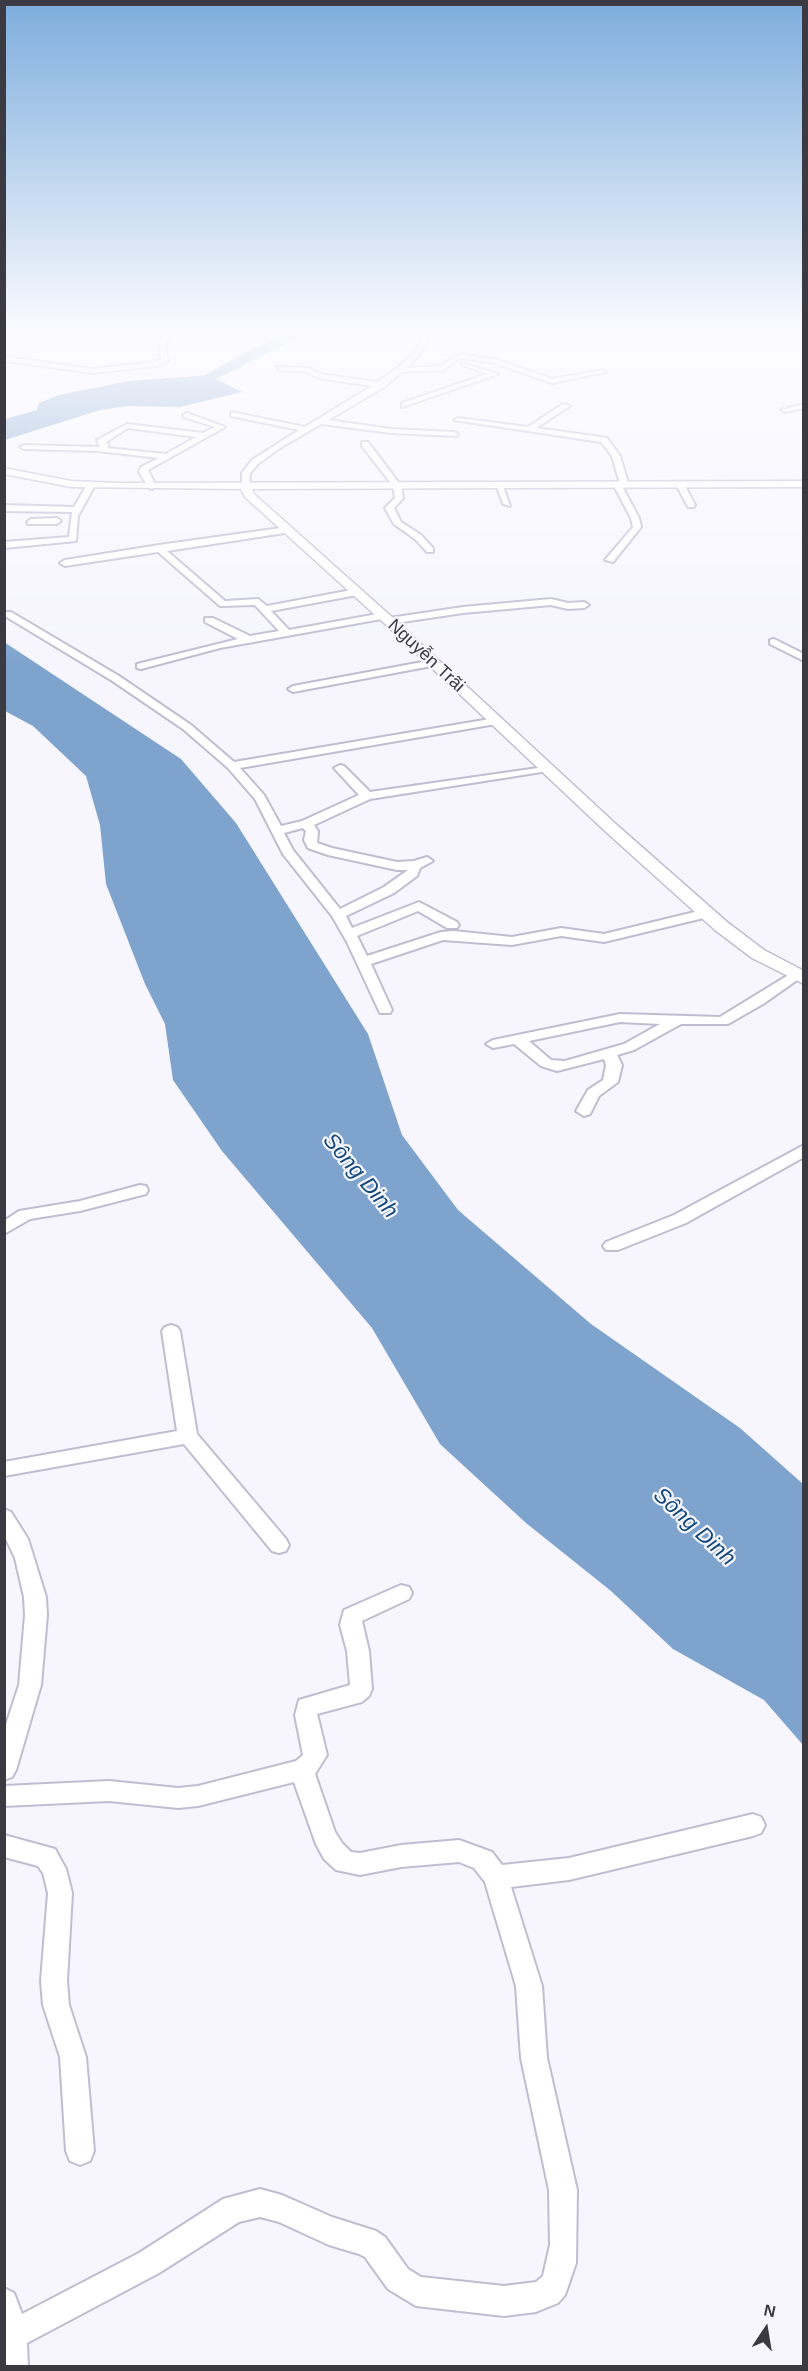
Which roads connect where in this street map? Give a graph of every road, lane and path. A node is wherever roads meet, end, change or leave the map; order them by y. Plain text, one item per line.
1 (103, 443) edge
2 (192, 443) edge
3 (282, 443) edge
4 (607, 443) edge
5 (365, 444) dead end
6 (24, 447) dead end
7 (101, 449) junction
8 (166, 456) junction
9 (4, 471) edge
10 (804, 484) edge
11 (92, 485) junction
12 (152, 486) junction
13 (245, 486) junction
14 (397, 486) junction
15 (499, 486) junction
16 (621, 486) junction
17 (681, 486) junction
18 (507, 504) dead end
19 (692, 505) dead end
20 (4, 508) edge
21 (78, 510) junction
22 (73, 520) junction
23 (30, 522) dead end
24 (288, 530) junction
25 (4, 545) edge
26 (159, 548) junction
27 (430, 550) dead end
28 (610, 560) dead end
29 (65, 563) dead end
30 (357, 592) junction
31 (584, 605) dead end
32 (265, 609) junction
33 (8, 614) dead end
34 (386, 619) junction
35 (209, 620) dead end
36 (286, 633) junction
37 (248, 639) junction
38 (774, 642) dead end
39 (804, 658) edge
40 (433, 663) junction
41 (141, 666) dead end
42 (293, 689) dead end
43 (496, 721) junction
44 (232, 766) junction
45 (340, 768) dead end
46 (548, 768) junction
47 (367, 796) junction
48 (306, 824) junction
49 (277, 831) junction
50 (427, 861) dead end
51 (412, 865) junction
52 (707, 913) junction
53 (338, 915) junction
54 (452, 925) dead end
55 (350, 934) junction
56 (362, 962) junction
57 (799, 977) edge
58 (385, 1010) dead end
59 (679, 1019) junction
60 (518, 1040) junction
61 (494, 1044) dead end
62 (609, 1054) junction
63 (584, 1111) dead end
64 (804, 1150) edge
65 (140, 1190) dead end
66 (4, 1229) edge
67 (612, 1246) dead end
68 (171, 1331) dead end
69 (188, 1436) junction
70 (4, 1469) edge
71 (4, 1517) edge
72 (279, 1545) dead end
73 (401, 1593) dead end
74 (4, 1770) edge
75 (302, 1770) junction
76 (4, 1796) edge
77 (753, 1825) dead end
78 (4, 1846) edge
79 (496, 1877) junction
80 (80, 2151) dead end
81 (4, 2303) edge
82 (12, 2335) junction
83 (13, 2367) edge

1 - 7 street
2 - 8 street
3 - 13 street
4 - 16 street
5 - 14 street
6 - 7 street
7 - 8 street
8 - 12 street
9 - 11 main road
10 - 17 main road
11 - 12 main road
11 - 21 street
12 - 13 main road
13 - 14 main road
13 - 24 main road, Nguyễn Trãi
14 - 15 main road
14 - 27 street
15 - 16 main road
15 - 18 street
16 - 17 main road
16 - 28 street
17 - 19 street
20 - 21 street
21 - 22 street
22 - 23 street
22 - 25 street
24 - 26 street
24 - 30 main road, Nguyễn Trãi
26 - 29 street
26 - 32 street
30 - 32 street
30 - 34 main road, Nguyễn Trãi
31 - 34 street
32 - 36 street
33 - 44 street
34 - 36 street
34 - 40 main road, Nguyễn Trãi
35 - 37 street
36 - 37 street
37 - 41 street
38 - 39 street
40 - 42 street
40 - 43 main road, Nguyễn Trãi
43 - 44 street
43 - 46 main road, Nguyễn Trãi
44 - 49 street
45 - 47 street
46 - 47 street
46 - 52 main road, Nguyễn Trãi
47 - 48 street
48 - 49 street
48 - 51 street
49 - 53 street
50 - 51 street
51 - 53 street
52 - 56 street
52 - 57 main road, Nguyễn Trãi
53 - 55 street
54 - 55 street
55 - 56 street
56 - 58 street
57 - 59 street
59 - 60 street
59 - 62 street
60 - 61 street
60 - 62 street
62 - 63 street
64 - 67 street
65 - 66 street
68 - 69 street
69 - 70 street
69 - 72 street
71 - 74 street
73 - 75 street
75 - 76 street
75 - 79 street
77 - 79 street
78 - 80 street
79 - 82 street
81 - 82 street
82 - 83 street

